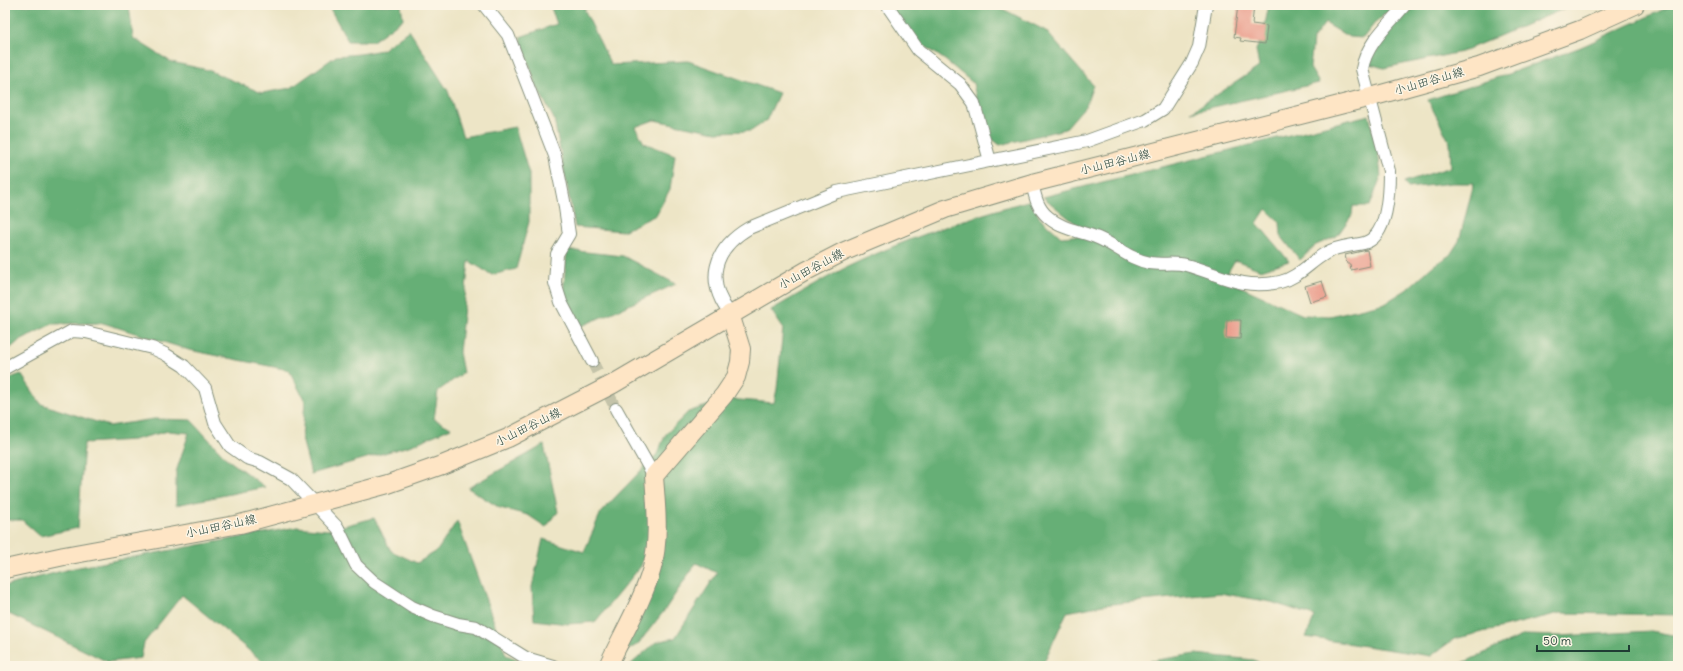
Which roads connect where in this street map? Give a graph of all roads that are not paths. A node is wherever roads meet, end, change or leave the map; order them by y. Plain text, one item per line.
1 (484, 5) edge
2 (887, 5) edge
3 (1206, 5) edge
4 (1405, 5) edge
5 (1635, 5) edge
6 (1371, 97) junction
7 (990, 161) junction
8 (1032, 182) junction
9 (730, 314) junction
10 (592, 361) tunnel mouth
11 (5, 368) edge
12 (616, 409) tunnel mouth
13 (654, 476) junction
14 (314, 504) junction
15 (5, 569) edge
16 (553, 666) edge
17 (608, 666) edge

1 - 10 street
2 - 7 street
3 - 7 street
4 - 6 street
5 - 6 main road, 小山田谷山線
6 - 8 main road, 小山田谷山線
6 - 8 street
7 - 9 street
8 - 9 main road, 小山田谷山線
9 - 13 main road
9 - 14 main road, 小山田谷山線
11 - 14 street
12 - 13 street
13 - 17 main road
14 - 15 main road, 小山田谷山線
14 - 16 street

